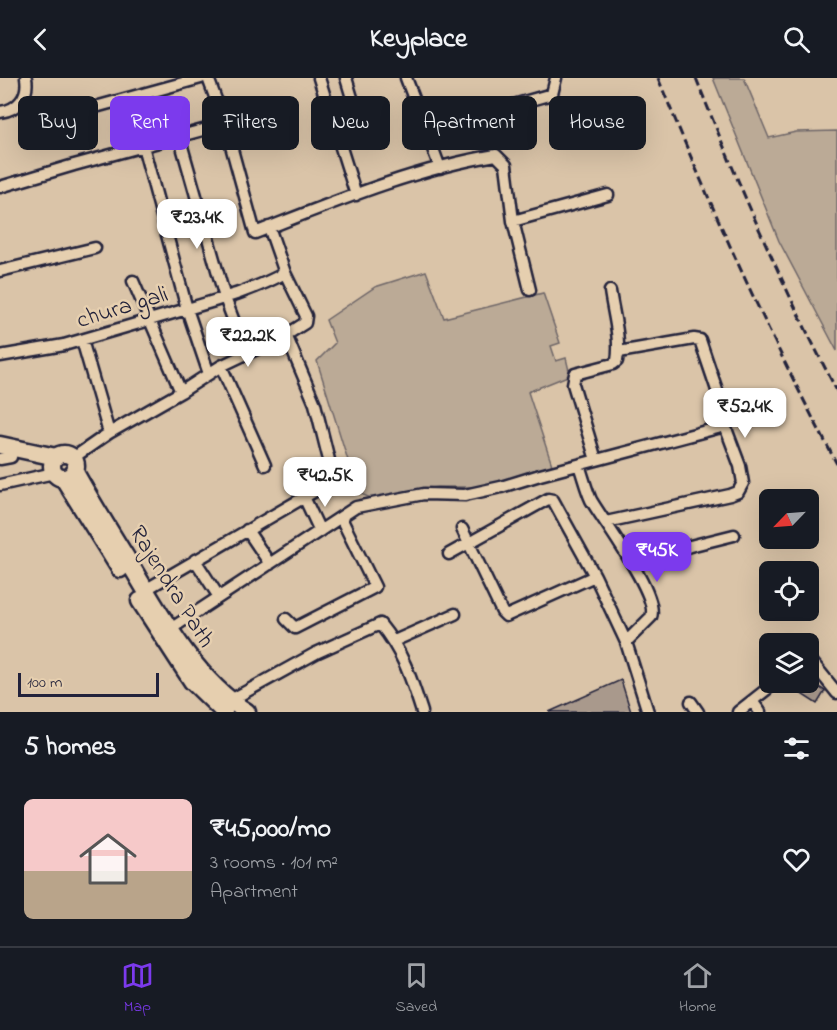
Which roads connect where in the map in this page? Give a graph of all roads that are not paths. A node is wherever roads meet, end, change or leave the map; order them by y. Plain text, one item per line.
1 (26, 78) edge
2 (201, 78) edge
3 (208, 78) edge
4 (319, 78) edge
5 (346, 78) edge
6 (406, 78) edge
7 (556, 78) edge
8 (215, 96) edge
9 (351, 96) edge
10 (413, 96) edge
11 (537, 98) edge
12 (99, 106) dead end
13 (0, 112) edge
14 (128, 150) edge
15 (143, 150) edge
16 (183, 150) edge
17 (232, 150) edge
18 (433, 150) edge
19 (440, 168) junction
20 (0, 187) edge
21 (356, 195) junction
22 (608, 195) dead end
23 (513, 221) junction
24 (268, 227) junction
25 (95, 248) dead end
26 (0, 270) edge
27 (285, 273) junction
28 (133, 281) dead end
29 (530, 290) dead end
30 (610, 291) dead end
31 (225, 298) junction
32 (187, 309) junction
33 (150, 321) junction
34 (286, 335) junction
35 (82, 340) junction
36 (619, 352) junction
37 (246, 354) junction
38 (0, 356) edge
39 (221, 366) junction
40 (209, 374) junction
41 (181, 392) junction
42 (725, 426) junction
43 (109, 433) junction
44 (5, 453) edge
45 (596, 460) junction
46 (265, 465) dead end
47 (579, 465) junction
48 (62, 467) junction
49 (0, 485) edge
50 (304, 497) junction
51 (341, 518) junction
52 (606, 522) junction
53 (462, 529) dead end
54 (247, 530) junction
55 (321, 531) junction
56 (734, 535) dead end
57 (470, 542) junction
58 (449, 554) dead end
59 (195, 560) junction
60 (270, 564) junction
61 (633, 566) junction
62 (595, 576) junction
63 (145, 590) junction
64 (219, 597) junction
65 (455, 614) dead end
66 (286, 619) dead end
67 (166, 632) junction
68 (394, 641) junction
69 (626, 642) junction
70 (819, 671) edge
71 (762, 693) edge
72 (837, 693) edge
73 (752, 701) junction
74 (691, 702) dead end
75 (221, 708) edge
76 (247, 712) edge
77 (422, 712) edge
78 (648, 712) edge
79 (698, 712) edge
80 (738, 712) edge
81 (760, 712) edge

1 - 13 street
2 - 12 street
3 - 8 street
4 - 21 street
5 - 9 street
6 - 10 street
7 - 11 street
14 - 20 street
15 - 32 street
16 - 31 street
17 - 24 street
18 - 19 street
19 - 21 street
19 - 23 street
21 - 24 street
22 - 23 street
23 - 29 street
24 - 27 street
25 - 26 street
27 - 31 street
27 - 34 street
28 - 33 street
30 - 36 street
31 - 32 street
31 - 37 street
32 - 33 street, chura gali
32 - 40 street, chura gali
33 - 35 street, chura gali
33 - 41 street
34 - 37 street
34 - 50 street
35 - 38 street, chura gali
35 - 43 street
36 - 42 street
36 - 45 street
37 - 39 street
39 - 40 street
39 - 46 street
40 - 41 street
41 - 43 street
42 - 45 street
42 - 52 street
43 - 48 street
44 - 48 main road
45 - 47 street
47 - 51 street
47 - 52 street
48 - 49 street
48 - 63 main road, Rajendra Path
48 - 67 main road, Rajendra Path
50 - 54 street
50 - 55 street
51 - 55 street
51 - 66 street
52 - 61 street
53 - 57 street
54 - 59 street
54 - 60 street
55 - 60 street
56 - 61 street
57 - 58 street
57 - 62 street
57 - 62 street
59 - 63 street
59 - 64 street
60 - 64 street
61 - 69 street
62 - 69 street
63 - 67 main road, Rajendra Path
64 - 67 street
65 - 68 street
67 - 75 main road, Rajendra Path
68 - 75 street
68 - 77 street
69 - 78 street
70 - 72 street
71 - 73 street
73 - 80 street
73 - 81 street
74 - 79 street
75 - 76 main road, Rajendra Path

